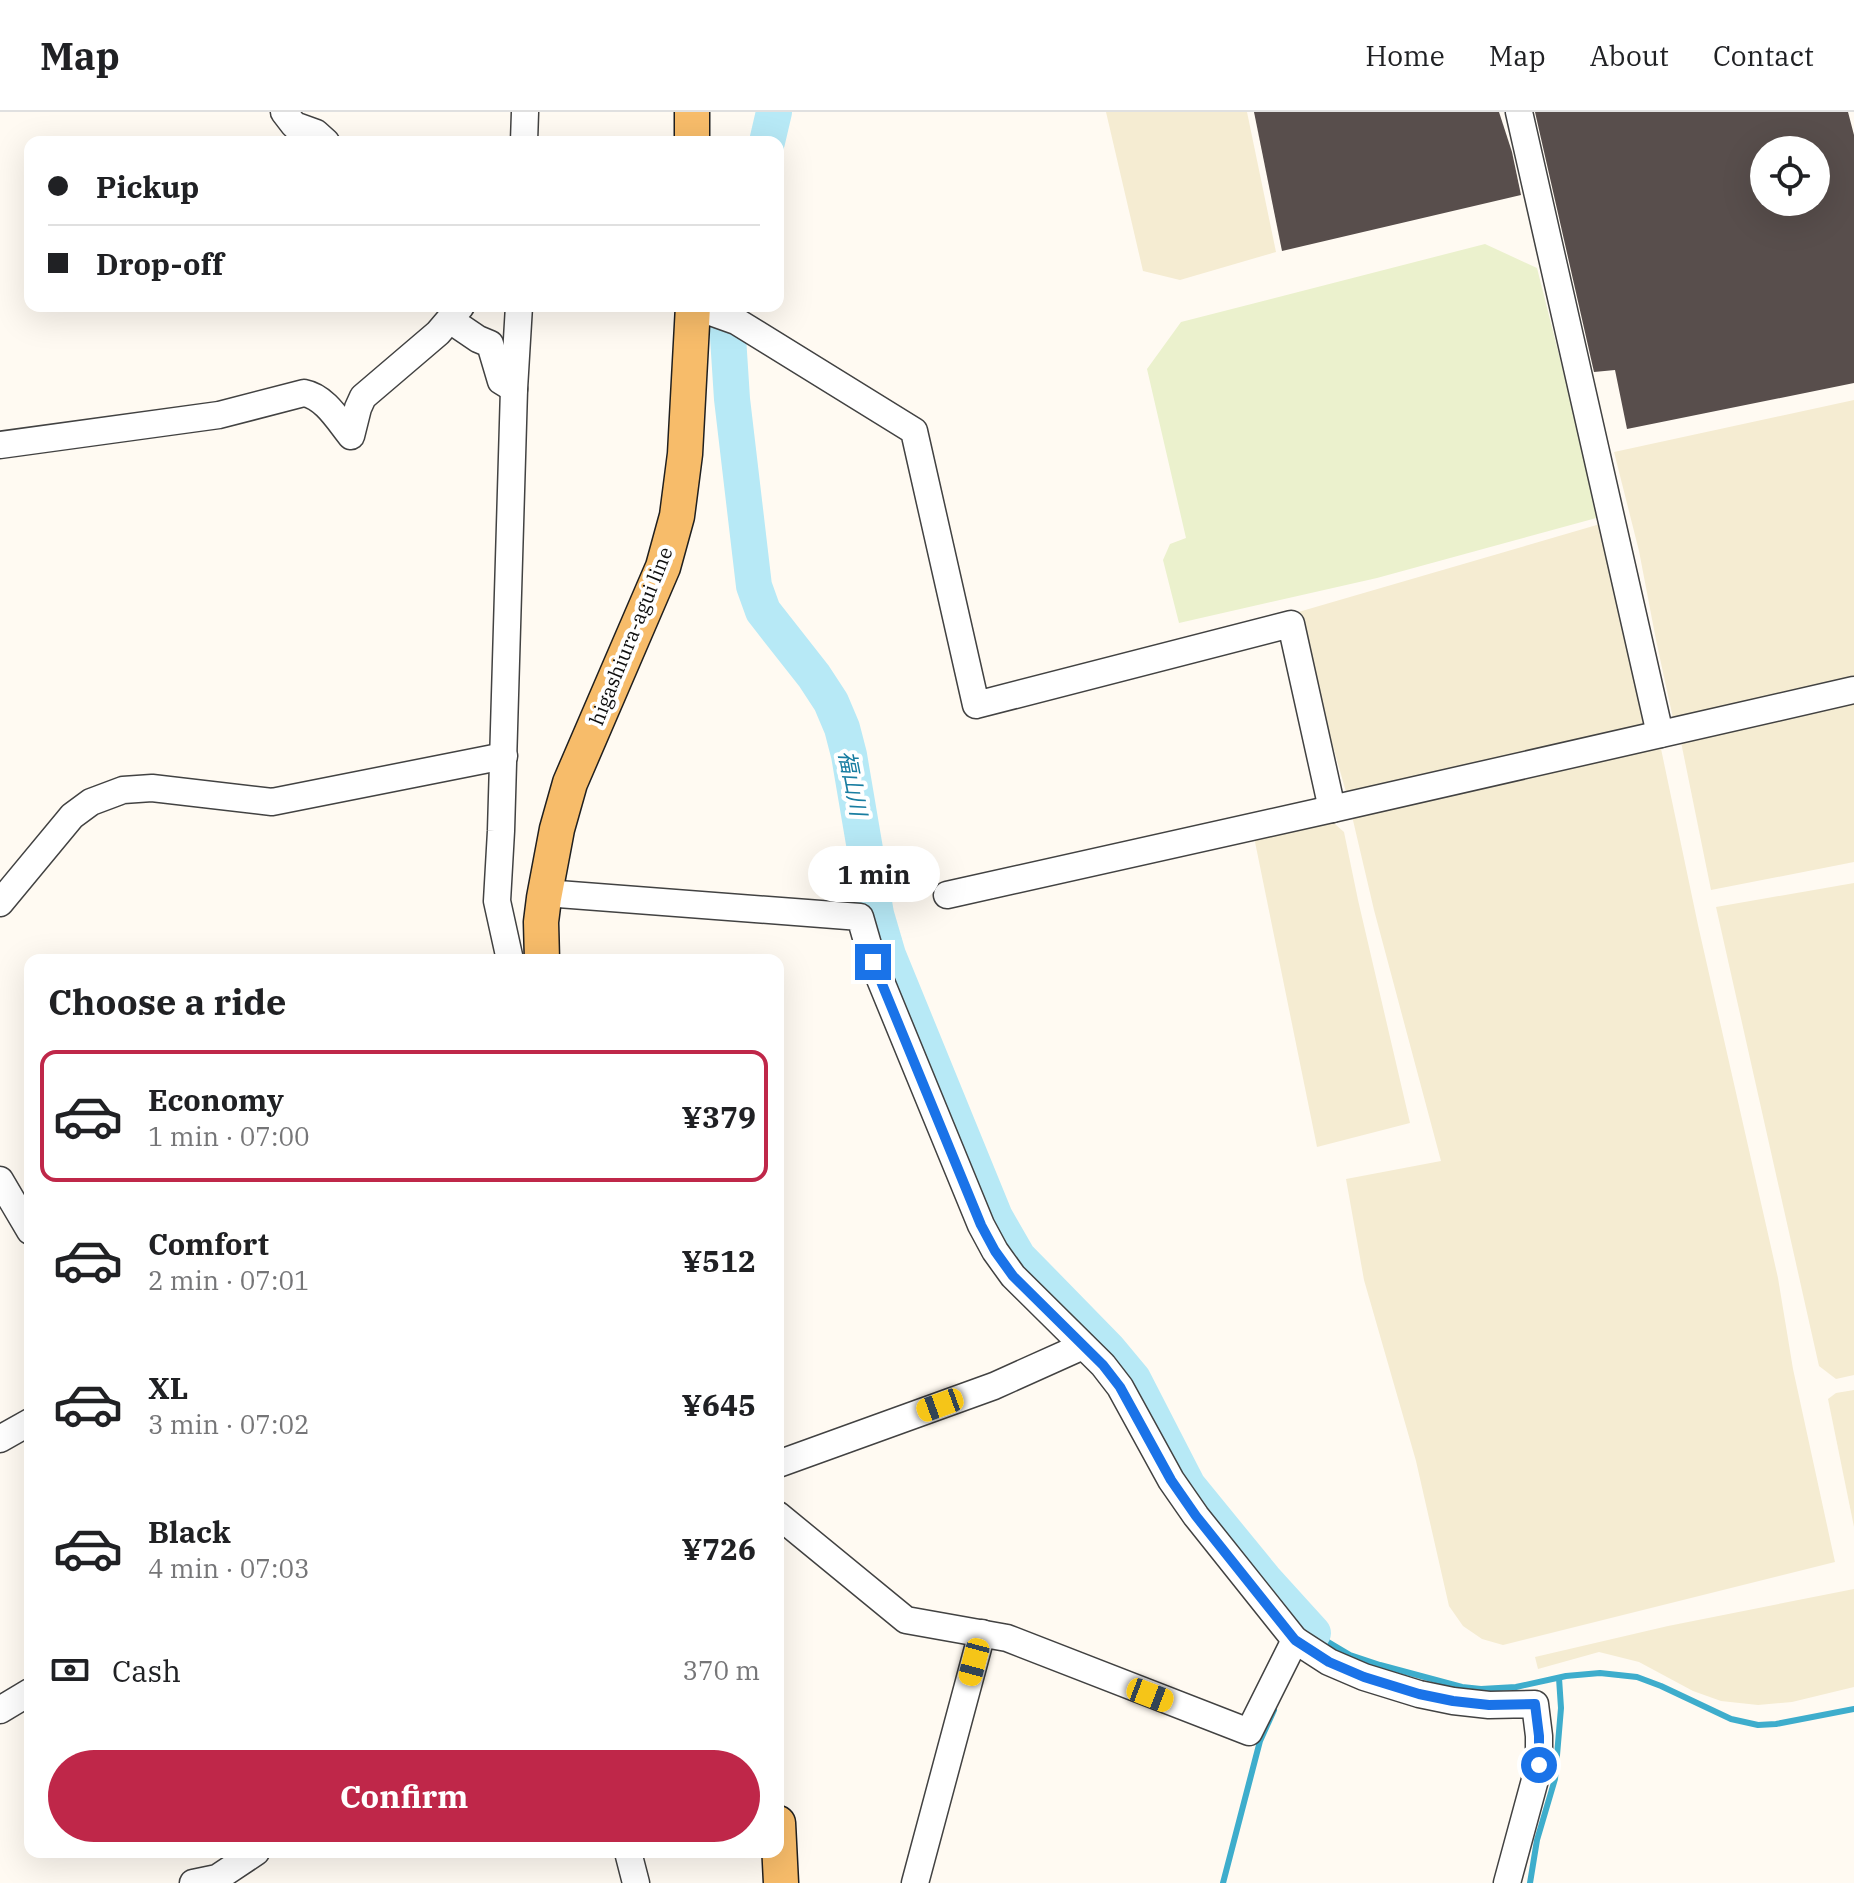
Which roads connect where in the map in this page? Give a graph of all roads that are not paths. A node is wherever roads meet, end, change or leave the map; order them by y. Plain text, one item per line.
1 (284, 112) edge
2 (525, 112) edge
3 (692, 112) edge
4 (1519, 112) edge
5 (319, 136) edge
6 (524, 136) edge
7 (692, 136) edge
8 (519, 312) edge
9 (710, 312) edge
10 (456, 313) edge
11 (514, 389) junction
12 (0, 445) edge
13 (1854, 690) edge
14 (1660, 734) junction
15 (504, 756) junction
16 (1332, 809) junction
17 (545, 893) junction
18 (947, 895) dead end
19 (0, 903) edge
20 (509, 954) edge
21 (542, 954) edge
22 (0, 1180) edge
23 (24, 1221) edge
24 (1083, 1346) junction
25 (24, 1425) edge
26 (0, 1439) edge
27 (784, 1462) edge
28 (784, 1520) edge
29 (982, 1633) junction
30 (1295, 1640) junction
31 (24, 1696) edge
32 (0, 1710) edge
33 (247, 1858) edge
34 (630, 1858) edge
35 (780, 1858) edge
36 (193, 1883) edge
37 (636, 1883) edge
38 (781, 1883) edge
39 (915, 1883) edge
40 (1507, 1883) edge

1 - 5 street
2 - 6 street
3 - 7 main road
4 - 14 street
8 - 11 street
9 - 16 street
9 - 17 main road, higashiura-agui line
10 - 11 street
10 - 12 street
11 - 15 street
13 - 14 street
14 - 16 street
15 - 19 street
15 - 20 street
16 - 18 street
17 - 21 main road, higashiura-agui line
17 - 24 street
22 - 23 street
24 - 27 street
24 - 30 street
25 - 26 street
28 - 29 street
29 - 30 street
29 - 39 street
30 - 40 street
31 - 32 street
33 - 36 street
34 - 37 street
35 - 38 main road

